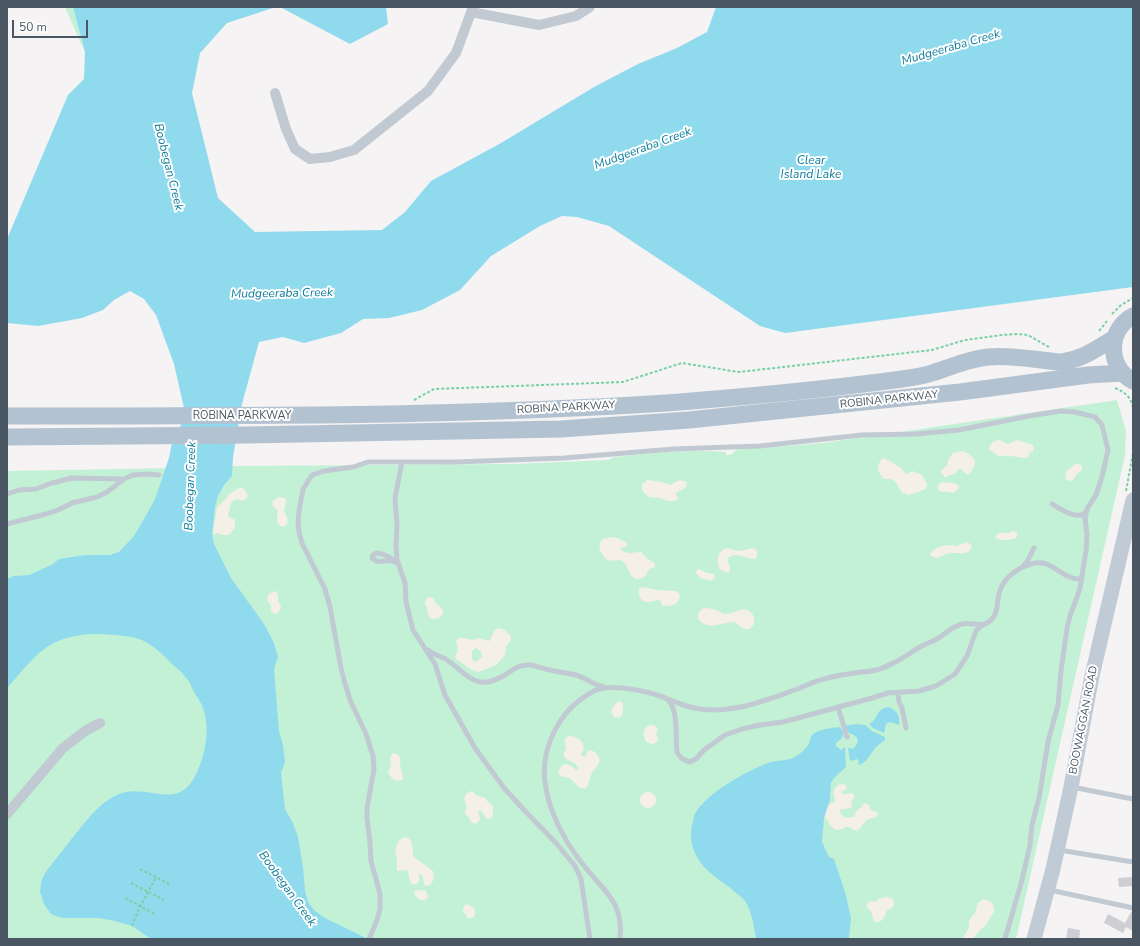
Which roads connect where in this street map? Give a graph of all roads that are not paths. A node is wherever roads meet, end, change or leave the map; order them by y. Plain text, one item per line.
1 (590, 7) edge
2 (472, 9) edge
3 (275, 93) dead end
4 (1133, 316) edge
5 (1115, 338) junction
6 (1128, 377) edge
7 (7, 416) edge
8 (7, 437) edge
9 (402, 462) junction
10 (159, 475) dead end
11 (124, 479) junction
12 (7, 490) edge
13 (19, 490) junction
14 (7, 494) edge
15 (1133, 500) edge
16 (1052, 504) dead end
17 (1084, 517) junction
18 (7, 524) edge
19 (1034, 548) dead end
20 (1022, 567) junction
21 (1073, 578) junction
22 (1082, 579) junction
23 (1079, 591) junction
24 (969, 624) junction
25 (983, 625) junction
26 (975, 634) junction
27 (426, 648) junction
28 (440, 656) junction
29 (435, 664) junction
30 (590, 682) junction
31 (613, 688) junction
32 (898, 693) junction
33 (590, 694) junction
34 (667, 699) junction
35 (687, 706) junction
36 (838, 707) junction
37 (674, 711) junction
38 (100, 722) dead end
39 (906, 728) dead end
40 (847, 737) dead end
41 (1071, 787) junction
42 (1133, 799) edge
43 (7, 814) edge
44 (1057, 850) junction
45 (1133, 862) edge
46 (1048, 890) junction
47 (1133, 908) edge
48 (369, 939) edge
49 (590, 939) edge
50 (620, 939) edge
51 (1005, 939) edge
52 (1034, 939) edge

1 - 2 street
2 - 3 street
4 - 5 main road
5 - 6 main road
5 - 7 main road, ROBINA PARKWAY
6 - 8 main road, ROBINA PARKWAY
9 - 17 lane
9 - 27 lane
9 - 48 lane
10 - 11 lane
11 - 13 lane
11 - 18 lane
12 - 13 lane
13 - 14 lane
15 - 41 main road, BOOWAGGAN ROAD
16 - 17 lane
17 - 22 lane
19 - 20 lane
20 - 21 lane
20 - 25 lane
21 - 22 lane
21 - 23 lane
22 - 23 lane
23 - 51 lane
24 - 25 lane
24 - 26 lane
24 - 35 lane
25 - 26 lane
26 - 32 lane
27 - 28 lane
27 - 29 lane
28 - 29 lane
28 - 30 lane
29 - 49 lane
30 - 31 lane
30 - 33 lane
31 - 33 lane
31 - 34 lane
32 - 36 lane
32 - 39 lane
33 - 50 lane
34 - 35 lane
34 - 37 lane
35 - 37 lane
36 - 37 lane
36 - 40 lane
38 - 43 street
41 - 42 lane
41 - 44 main road, BOOWAGGAN ROAD
44 - 45 lane
44 - 46 main road, BOOWAGGAN ROAD
46 - 47 lane
46 - 52 main road, BOOWAGGAN ROAD

